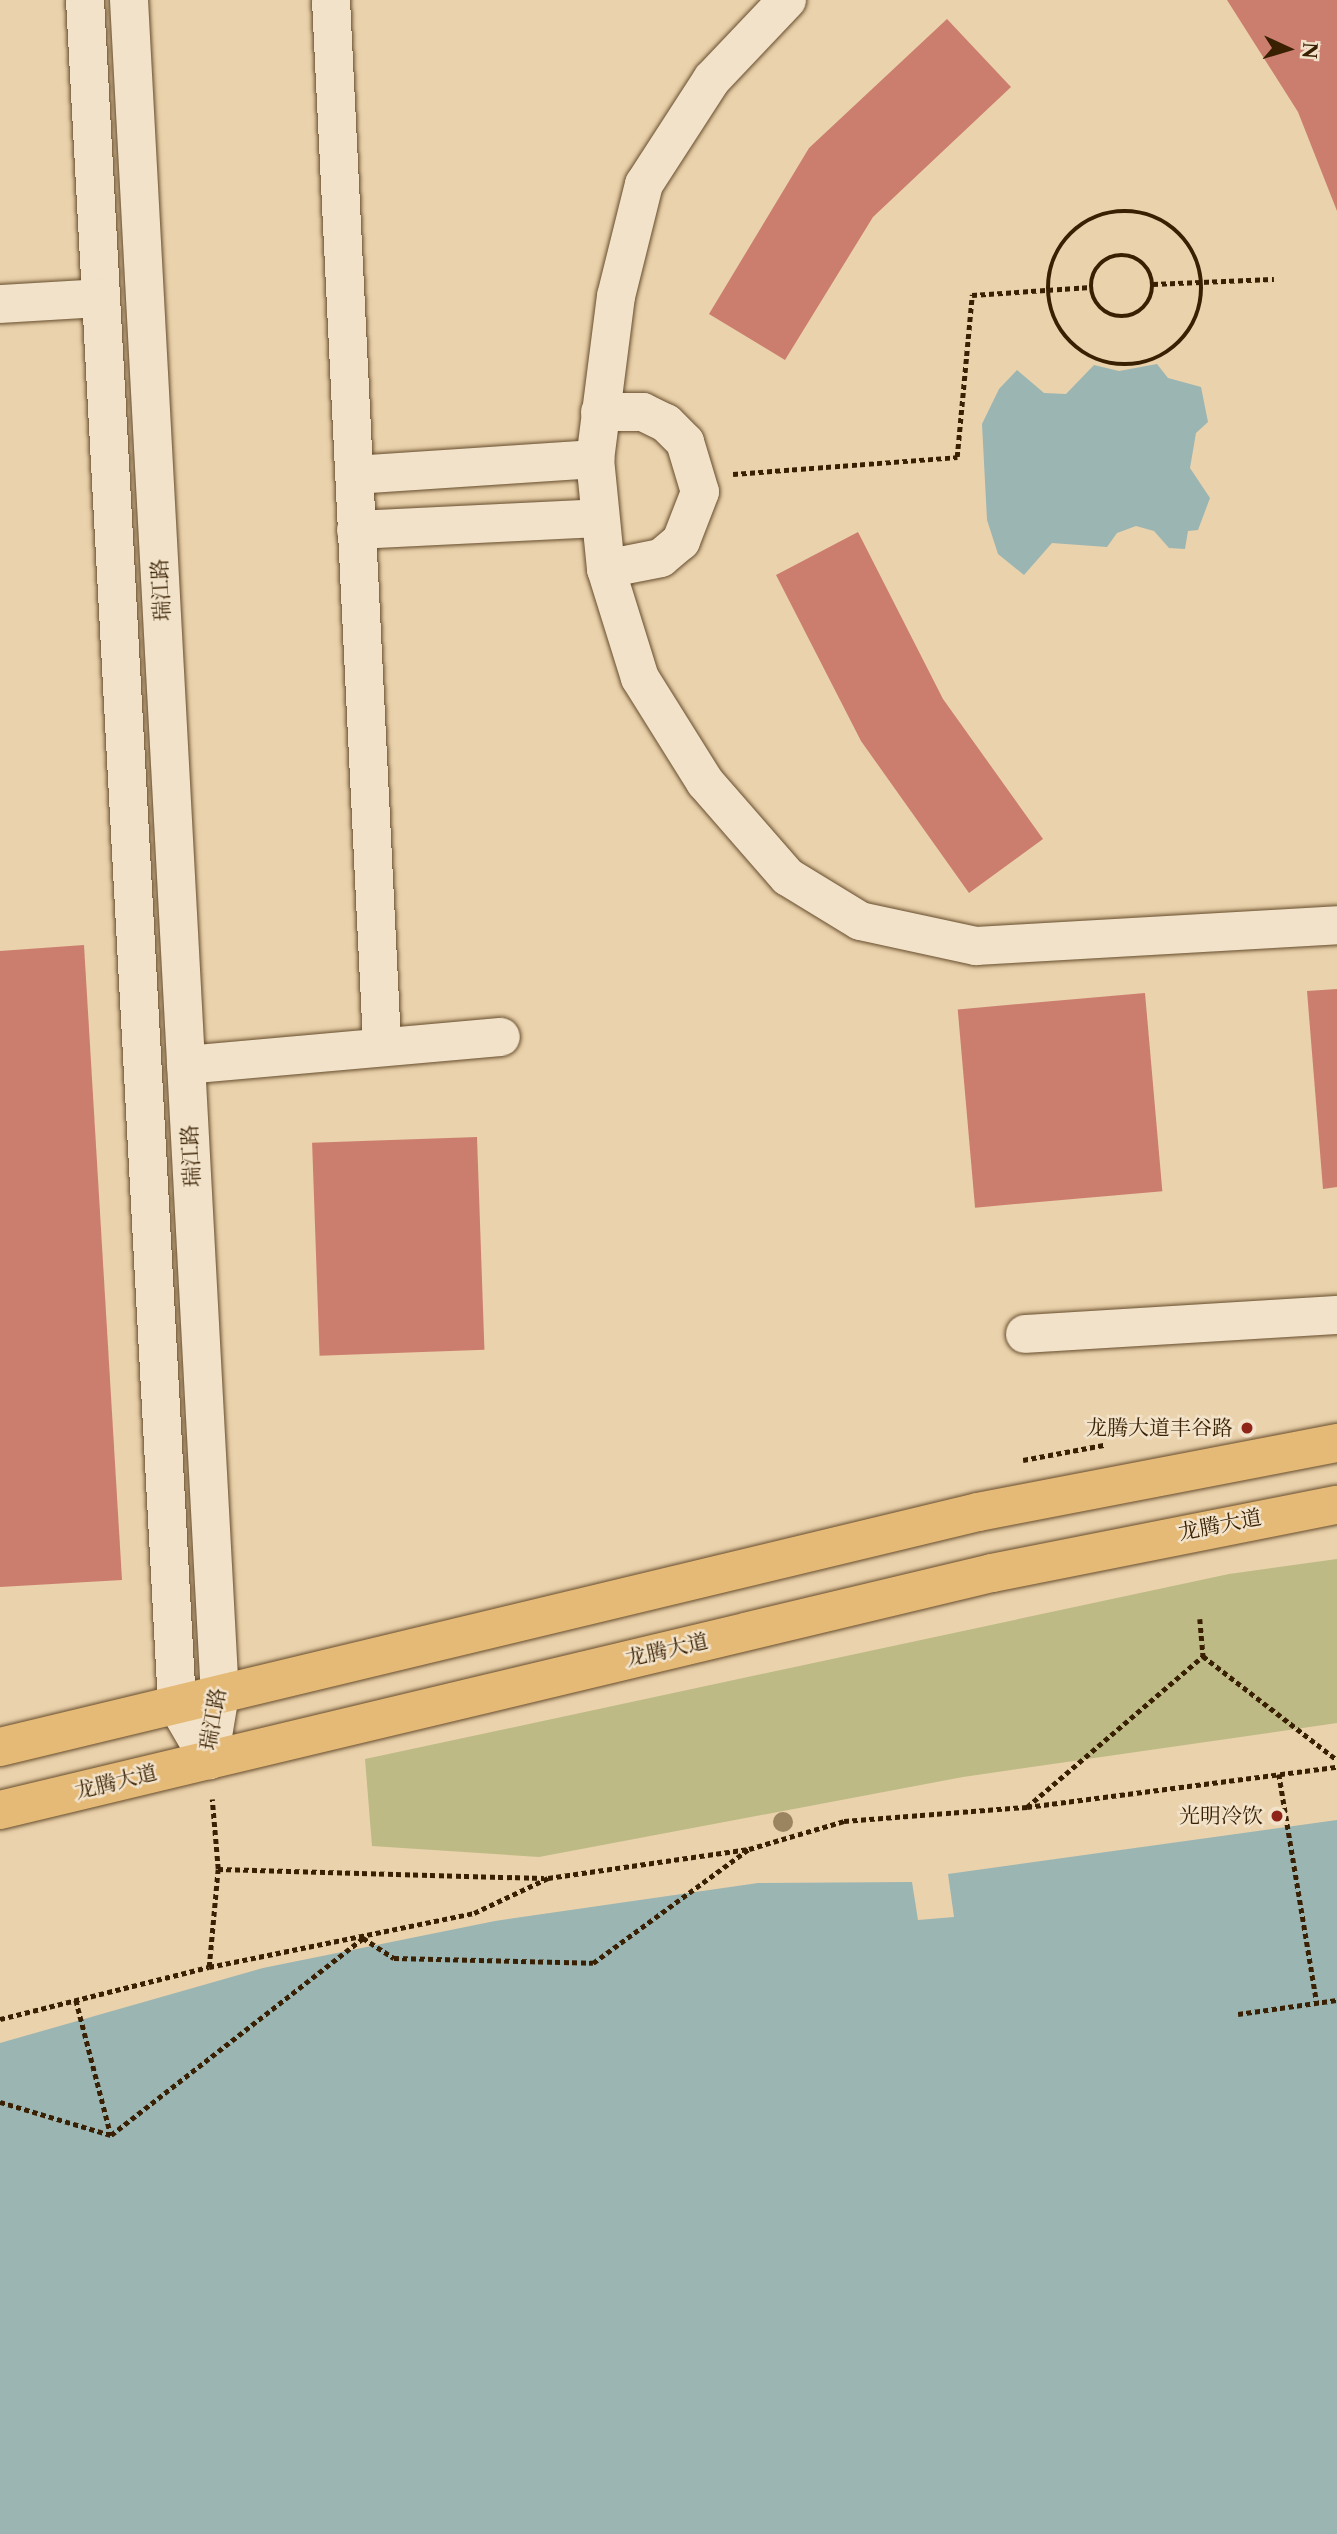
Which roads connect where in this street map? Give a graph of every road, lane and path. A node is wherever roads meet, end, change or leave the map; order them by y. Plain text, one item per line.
1 (85, 0) edge
2 (129, 0) edge
3 (331, 0) edge
4 (787, 0) edge
5 (1274, 279) dead end
6 (1202, 282) junction
7 (1153, 284) junction
8 (1091, 287) junction
9 (1048, 290) junction
10 (101, 298) junction
11 (0, 304) edge
12 (600, 412) junction
13 (595, 459) junction
14 (354, 475) junction
15 (697, 477) junction
16 (599, 518) junction
17 (356, 530) junction
18 (607, 569) junction
19 (1337, 925) edge
20 (501, 1037) dead end
21 (382, 1044) junction
22 (186, 1065) junction
23 (1337, 1315) edge
24 (1025, 1334) dead end
25 (1337, 1443) edge
26 (1337, 1505) edge
27 (1200, 1619) dead end
28 (1203, 1656) junction
29 (220, 1694) junction
30 (177, 1704) junction
31 (0, 1747) edge
32 (1337, 1759) edge
33 (209, 1760) junction
34 (1337, 1767) edge
35 (1279, 1774) junction
36 (1027, 1807) junction
37 (0, 1810) edge
38 (749, 1849) junction
39 (218, 1869) junction
40 (548, 1878) junction
41 (363, 1938) junction
42 (209, 1967) junction
43 (76, 2000) junction
44 (1337, 2000) edge
45 (1317, 2003) junction
46 (1238, 2014) dead end
47 (0, 2019) edge
48 (0, 2102) edge
49 (111, 2135) junction

1 - 10 street, 瑞江路
2 - 22 street, 瑞江路
3 - 14 street
4 - 12 street
5 - 6 path
6 - 7 path
6 - 9 path
6 - 9 path
7 - 8 path
7 - 8 path
8 - 9 path
9 - 15 path
10 - 11 street
10 - 30 street, 瑞江路
12 - 13 street
12 - 15 street
13 - 14 street
13 - 16 street
14 - 17 street
15 - 18 street
16 - 17 street
16 - 18 street
17 - 21 street
18 - 19 street
20 - 21 street
21 - 22 street
22 - 29 street, 瑞江路
23 - 24 street
25 - 29 main road
26 - 33 main road, 龙腾大道
27 - 28 path
28 - 32 path
28 - 36 path
29 - 30 main road
29 - 33 street, 瑞江路
30 - 31 main road
30 - 33 street, 瑞江路
33 - 37 main road, 龙腾大道
33 - 39 path
34 - 35 path
35 - 36 path
35 - 45 path
36 - 38 path
38 - 40 path
38 - 41 path, bridge
39 - 40 path
39 - 42 path
40 - 41 path
41 - 42 path
41 - 49 path, bridge
42 - 43 path
43 - 47 path
43 - 49 path
44 - 45 path
45 - 46 path
48 - 49 path, bridge

